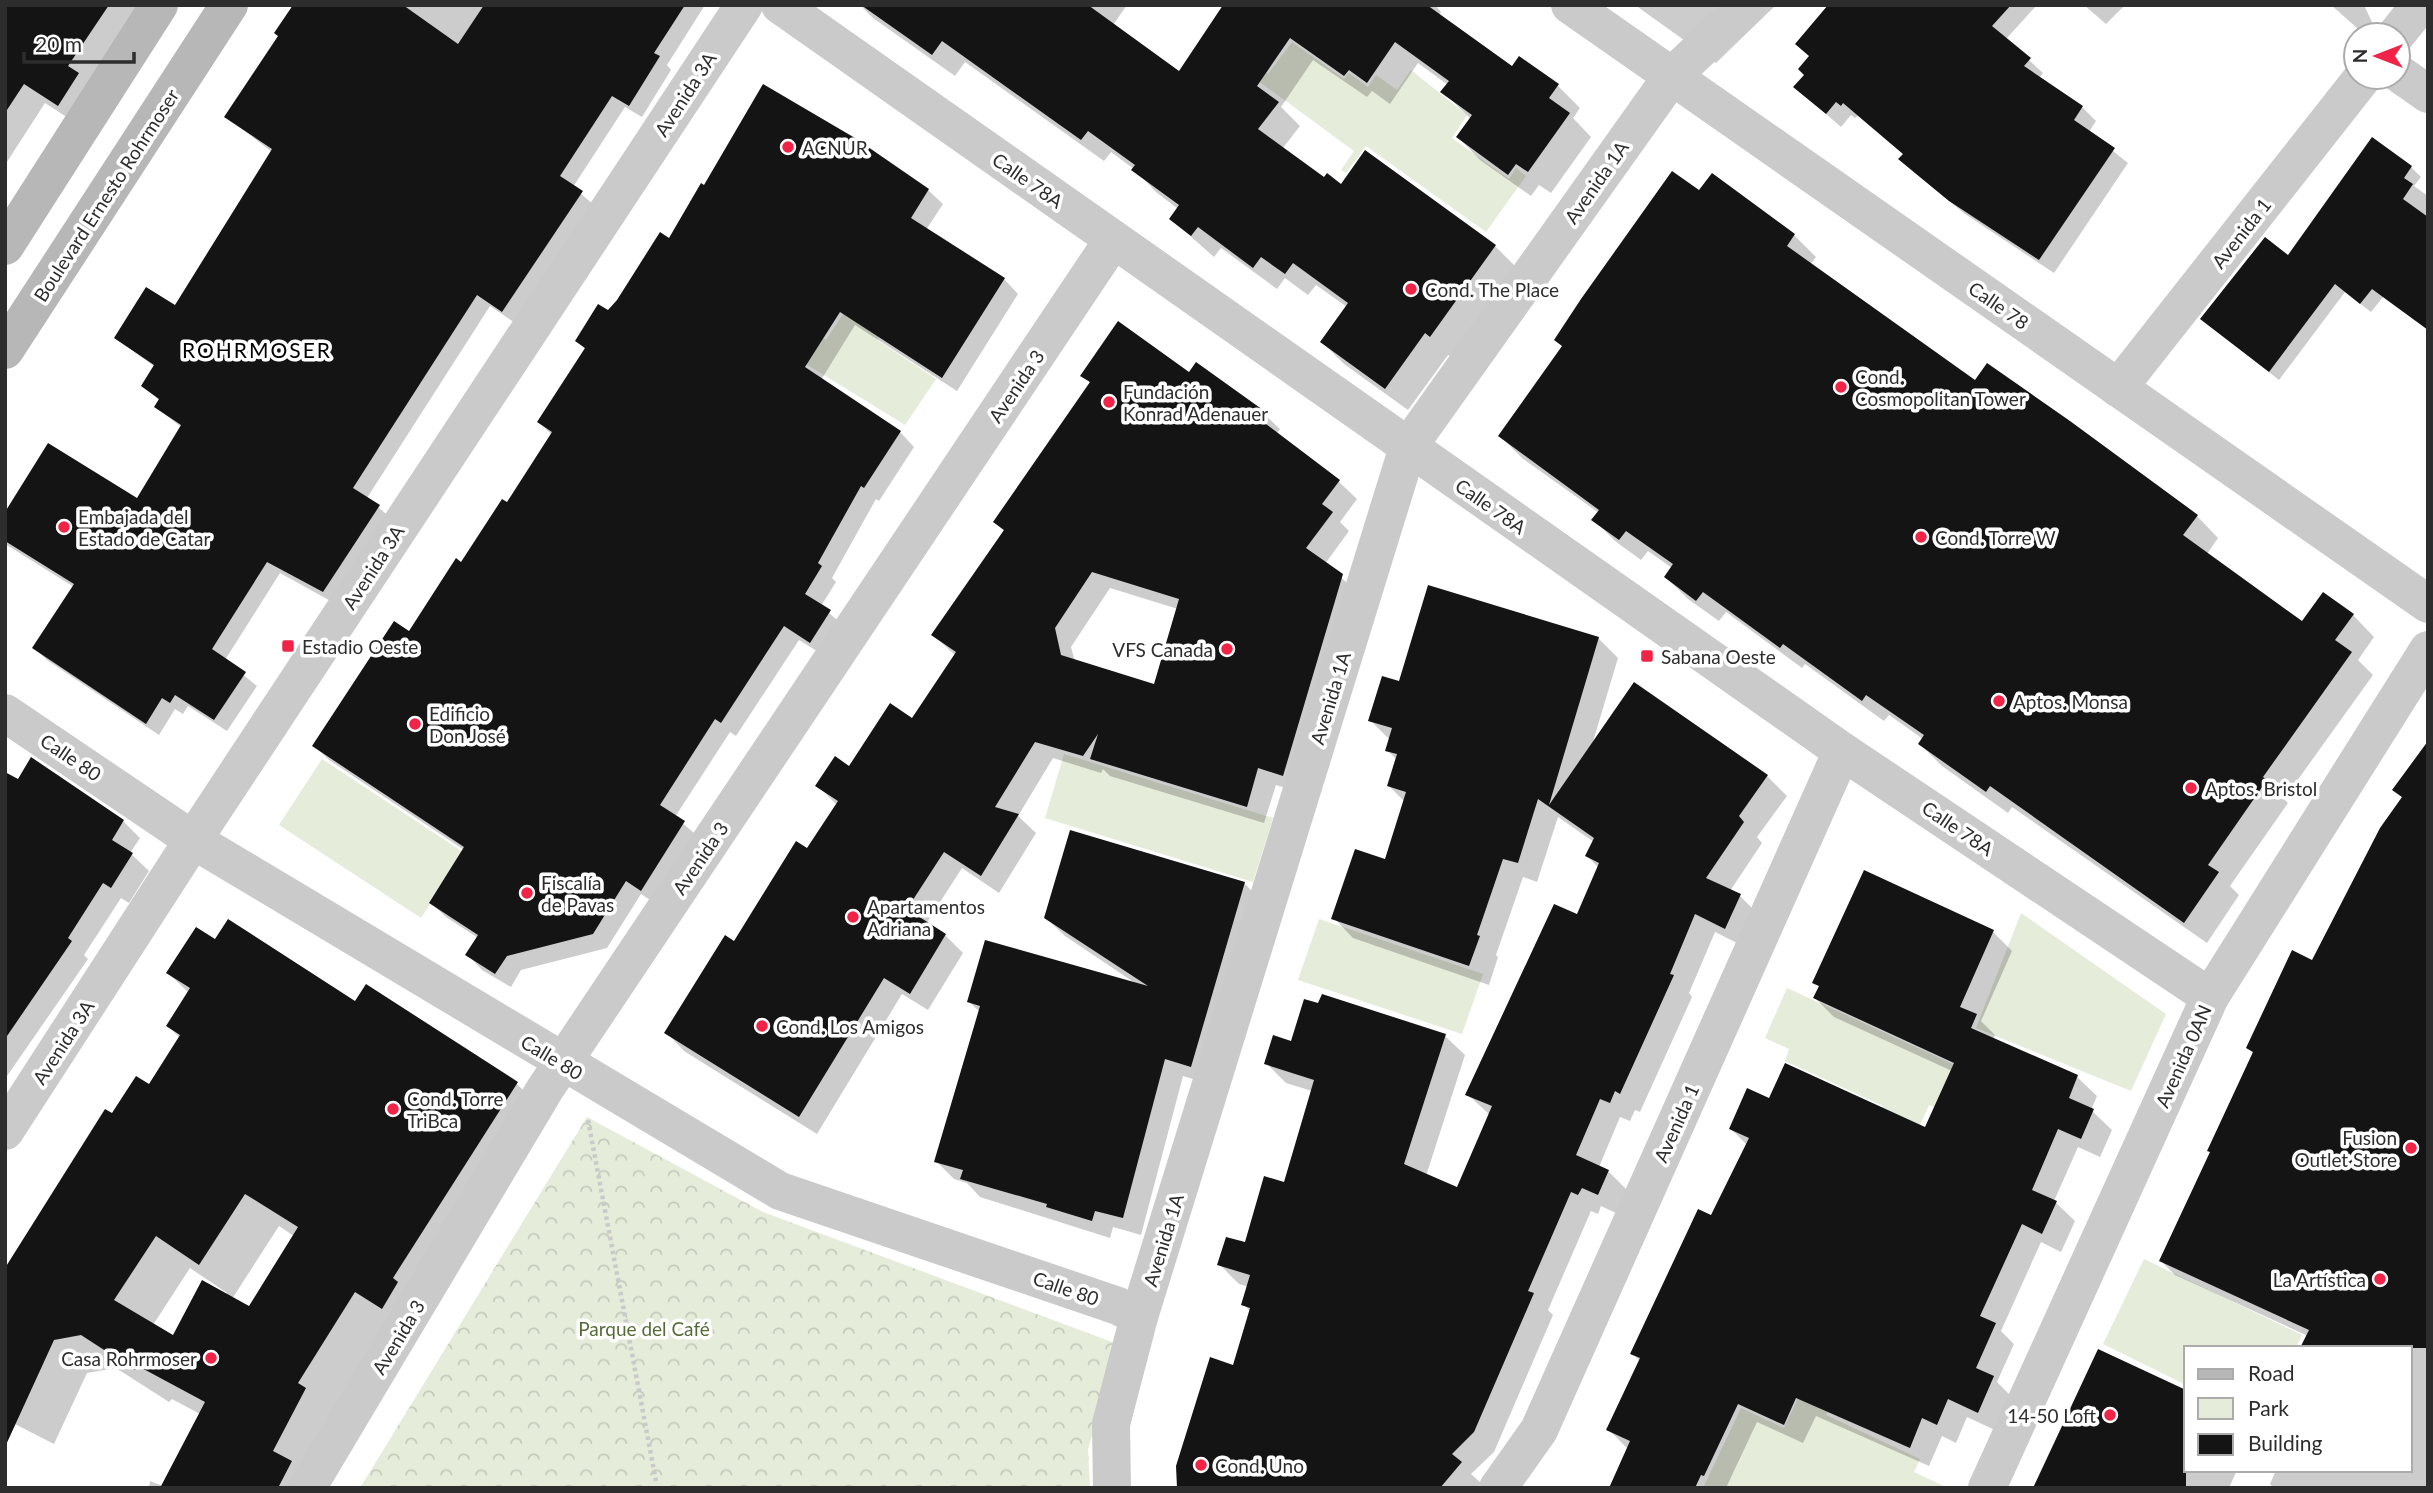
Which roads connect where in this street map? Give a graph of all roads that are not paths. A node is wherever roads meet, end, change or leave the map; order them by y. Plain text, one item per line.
1 (159, 5) edge
2 (229, 5) edge
3 (744, 5) edge
4 (779, 5) edge
5 (1570, 5) edge
6 (1747, 5) edge
7 (2420, 5) edge
8 (2407, 21) edge
9 (1672, 76) junction
10 (2412, 83) edge
11 (2352, 91) edge
12 (2428, 94) edge
13 (1113, 240) junction
14 (5, 246) edge
15 (5, 350) edge
16 (2118, 388) junction
17 (1408, 447) junction
18 (2428, 604) edge
19 (2428, 650) edge
20 (5, 713) edge
21 (1842, 751) junction
22 (192, 840) junction
23 (2210, 997) junction
24 (554, 1077) junction
25 (5, 1131) edge
26 (1139, 1317) junction
27 (307, 1488) edge
28 (1112, 1488) edge
29 (1498, 1488) edge
30 (1987, 1488) edge

1 - 14 main road
2 - 15 main road, Boulevard Ernesto Rohrmoser
3 - 22 street, Avenida 3A
4 - 13 street, Calle 78A
5 - 9 street, Calle 78
6 - 9 street, Avenida 1A
7 - 8 street
9 - 16 street, Calle 78
9 - 17 street, Avenida 1A
10 - 12 street
11 - 16 street, Avenida 1
13 - 17 street, Calle 78A
13 - 24 street, Avenida 3
16 - 18 street, Calle 78
17 - 21 street, Calle 78A
17 - 26 street, Avenida 1A
19 - 23 street, Avenida 0AN
20 - 22 street, Calle 80
21 - 23 street, Calle 78A
21 - 29 street, Avenida 1
22 - 24 street, Calle 80
22 - 25 street, Avenida 3A
23 - 30 street, Avenida 0AN
24 - 26 street, Calle 80
24 - 27 street, Avenida 3
26 - 28 street, Avenida 1A

